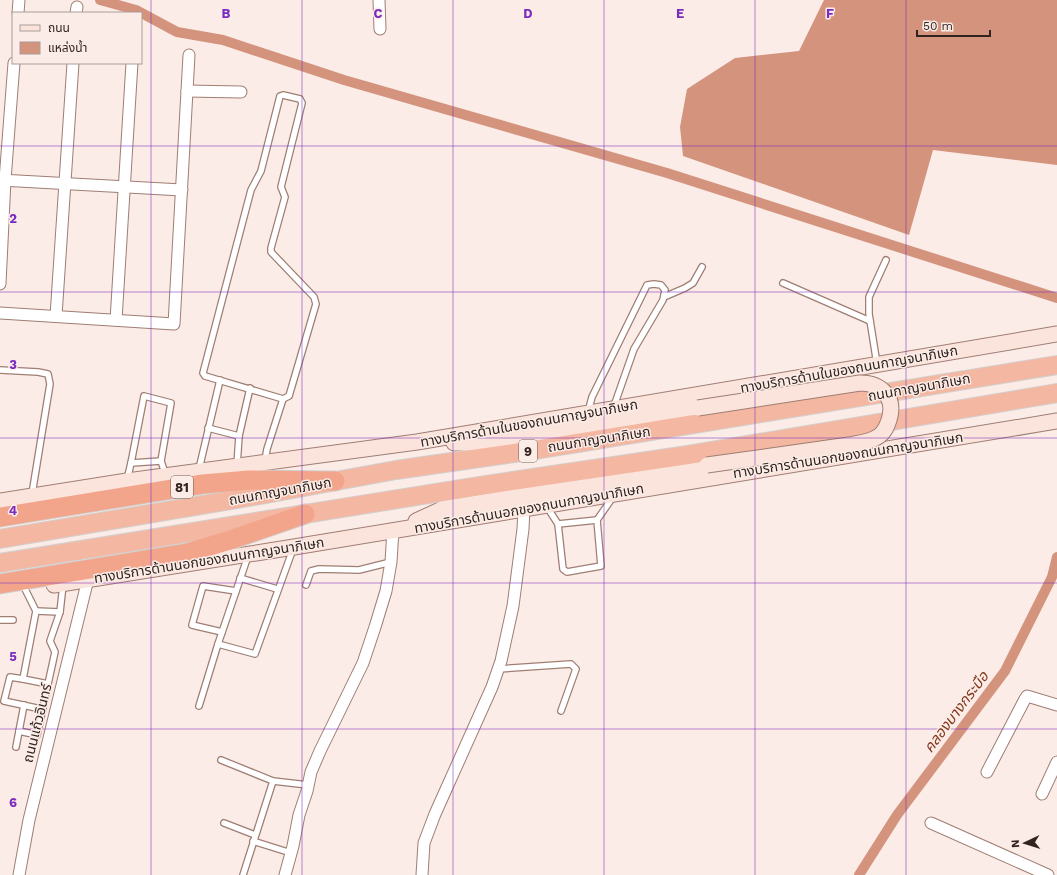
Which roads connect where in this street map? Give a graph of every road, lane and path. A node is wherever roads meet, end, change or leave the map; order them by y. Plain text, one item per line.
1 (19, 0) edge
2 (379, 0) edge
3 (18, 12) edge
4 (380, 29) dead end
5 (189, 55) dead end
6 (14, 64) edge
7 (73, 64) edge
8 (132, 64) edge
9 (187, 91) junction
10 (242, 92) dead end
11 (3, 180) edge
12 (65, 184) junction
13 (124, 187) junction
14 (182, 190) junction
15 (886, 260) dead end
16 (702, 266) dead end
17 (783, 283) dead end
18 (0, 284) edge
19 (664, 297) junction
20 (0, 313) edge
21 (56, 316) junction
22 (116, 320) junction
23 (870, 321) junction
24 (1057, 334) edge
25 (877, 364) junction
26 (1057, 365) edge
27 (0, 370) edge
28 (220, 380) junction
29 (250, 388) junction
30 (1057, 393) edge
31 (283, 399) junction
32 (614, 408) junction
33 (588, 413) junction
34 (1053, 421) edge
35 (208, 428) junction
36 (239, 436) junction
37 (417, 442) junction
38 (492, 443) junction
39 (528, 451) junction
40 (161, 461) junction
41 (265, 462) junction
42 (131, 463) junction
43 (237, 465) junction
44 (199, 471) junction
45 (166, 476) junction
46 (127, 481) junction
47 (335, 481) junction
48 (615, 493) junction
49 (0, 501) edge
50 (32, 504) junction
51 (546, 505) junction
52 (524, 508) junction
53 (305, 514) junction
54 (0, 517) edge
55 (598, 520) junction
56 (558, 524) junction
57 (395, 530) junction
58 (0, 539) edge
59 (294, 547) junction
60 (248, 554) junction
61 (391, 562) junction
62 (0, 563) edge
63 (240, 578) junction
64 (88, 579) junction
65 (63, 583) junction
66 (0, 584) edge
67 (22, 585) junction
68 (306, 585) dead end
69 (278, 588) junction
70 (236, 591) junction
71 (0, 594) edge
72 (36, 611) junction
73 (60, 612) junction
74 (0, 620) edge
75 (13, 620) dead end
76 (222, 632) junction
77 (218, 644) junction
78 (498, 669) junction
79 (22, 679) junction
80 (48, 684) junction
81 (24, 705) junction
82 (1057, 705) edge
83 (199, 706) dead end
84 (43, 707) junction
85 (561, 711) dead end
86 (19, 731) junction
87 (16, 747) dead end
88 (221, 760) dead end
89 (1057, 762) edge
90 (987, 772) dead end
91 (273, 781) junction
92 (308, 785) junction
93 (1042, 794) dead end
94 (224, 823) dead end
95 (931, 823) dead end
96 (254, 838) junction
97 (290, 854) junction
98 (19, 875) edge
99 (243, 875) edge
100 (285, 875) edge
101 (422, 875) edge
102 (1048, 875) edge

1 - 3 street
2 - 4 street
5 - 9 street
6 - 11 street
7 - 12 street
8 - 13 street
9 - 10 street
9 - 14 street
11 - 12 street
11 - 18 street
12 - 13 street
12 - 21 street
13 - 14 street
13 - 22 street
14 - 22 street
15 - 23 lane
16 - 19 lane
17 - 23 lane
19 - 32 lane
19 - 33 lane
20 - 21 street
21 - 22 street
23 - 25 lane
24 - 25 main road, ทางบริการด้านในของถนนกาญจนาภิเษก
25 - 32 main road, ทางบริการด้านในของถนนกาญจนาภิเษก
26 - 39 highway, ถนนกาญจนาภิเษก / 9
27 - 50 lane
28 - 29 lane
28 - 31 lane
28 - 35 lane
29 - 31 lane
29 - 36 lane
30 - 53 highway, ถนนกาญจนาภิเษก / 9
31 - 41 lane
32 - 33 main road, ทางบริการด้านในของถนนกาญจนาภิเษก
33 - 37 main road, ทางบริการด้านในของถนนกาญจนาภิเษก
34 - 48 main road, ทางบริการด้านนอกของถนนกาญจนาภิเษก
35 - 36 lane
35 - 44 lane
36 - 43 lane
37 - 38 main road
37 - 41 main road, ทางบริการด้านในของถนนกาญจนาภิเษก
38 - 39 highway
38 - 57 main road, bridge
39 - 47 highway, ถนนกาญจนาภิเษก / 9
40 - 42 lane
40 - 42 lane
40 - 45 lane
41 - 43 main road, ทางบริการด้านในของถนนกาญจนาภิเษก
42 - 46 lane
43 - 44 main road, ทางบริการด้านในของถนนกาญจนาภิเษก
44 - 45 main road, ทางบริการด้านในของถนนกาญจนาภิเษก
45 - 46 main road, ทางบริการด้านในของถนนกาญจนาภิเษก
46 - 50 main road, ทางบริการด้านในของถนนกาญจนาภิเษก
47 - 50 highway, 81
47 - 58 highway, ถนนกาญจนาภิเษก / 9
48 - 51 main road, ทางบริการด้านนอกของถนนกาญจนาภิเษก
48 - 55 lane
49 - 50 main road, ทางบริการด้านในของถนนกาญจนาภิเษก
50 - 54 highway, 81
51 - 52 main road, ทางบริการด้านนอกของถนนกาญจนาภิเษก
51 - 56 lane
52 - 57 main road, ทางบริการด้านนอกของถนนกาญจนาภิเษก
52 - 78 street
53 - 62 highway, ถนนกาญจนาภิเษก / 9
53 - 67 highway
55 - 56 lane
55 - 56 lane
57 - 59 main road, ทางบริการด้านนอกของถนนกาญจนาภิเษก
57 - 61 street
59 - 60 main road, ทางบริการด้านนอกของถนนกาญจนาภิเษก
59 - 69 lane
60 - 63 lane
60 - 64 main road, ทางบริการด้านนอกของถนนกาญจนาภิเษก
61 - 68 lane
61 - 92 street
63 - 69 lane
63 - 70 lane
64 - 65 main road, ทางบริการด้านนอกของถนนกาญจนาภิเษก
64 - 98 street, ถนนแก้วอินทร์
65 - 67 main road, ทางบริการด้านนอกของถนนกาญจนาภิเษก
65 - 73 lane
66 - 67 highway
67 - 71 main road, ทางบริการด้านนอกของถนนกาญจนาภิเษก
67 - 72 lane
69 - 77 lane
70 - 76 lane
70 - 76 lane
72 - 73 lane
72 - 79 lane
73 - 80 lane
74 - 75 lane
76 - 77 lane
77 - 83 lane
78 - 85 lane
78 - 101 street
79 - 80 lane
79 - 81 lane
80 - 84 lane
81 - 84 lane
81 - 86 lane
82 - 90 street
84 - 86 lane
86 - 87 lane
88 - 91 lane
89 - 93 street
91 - 92 lane
91 - 96 lane
92 - 97 street
94 - 96 lane
95 - 102 street
96 - 97 lane
96 - 99 lane
97 - 100 street

